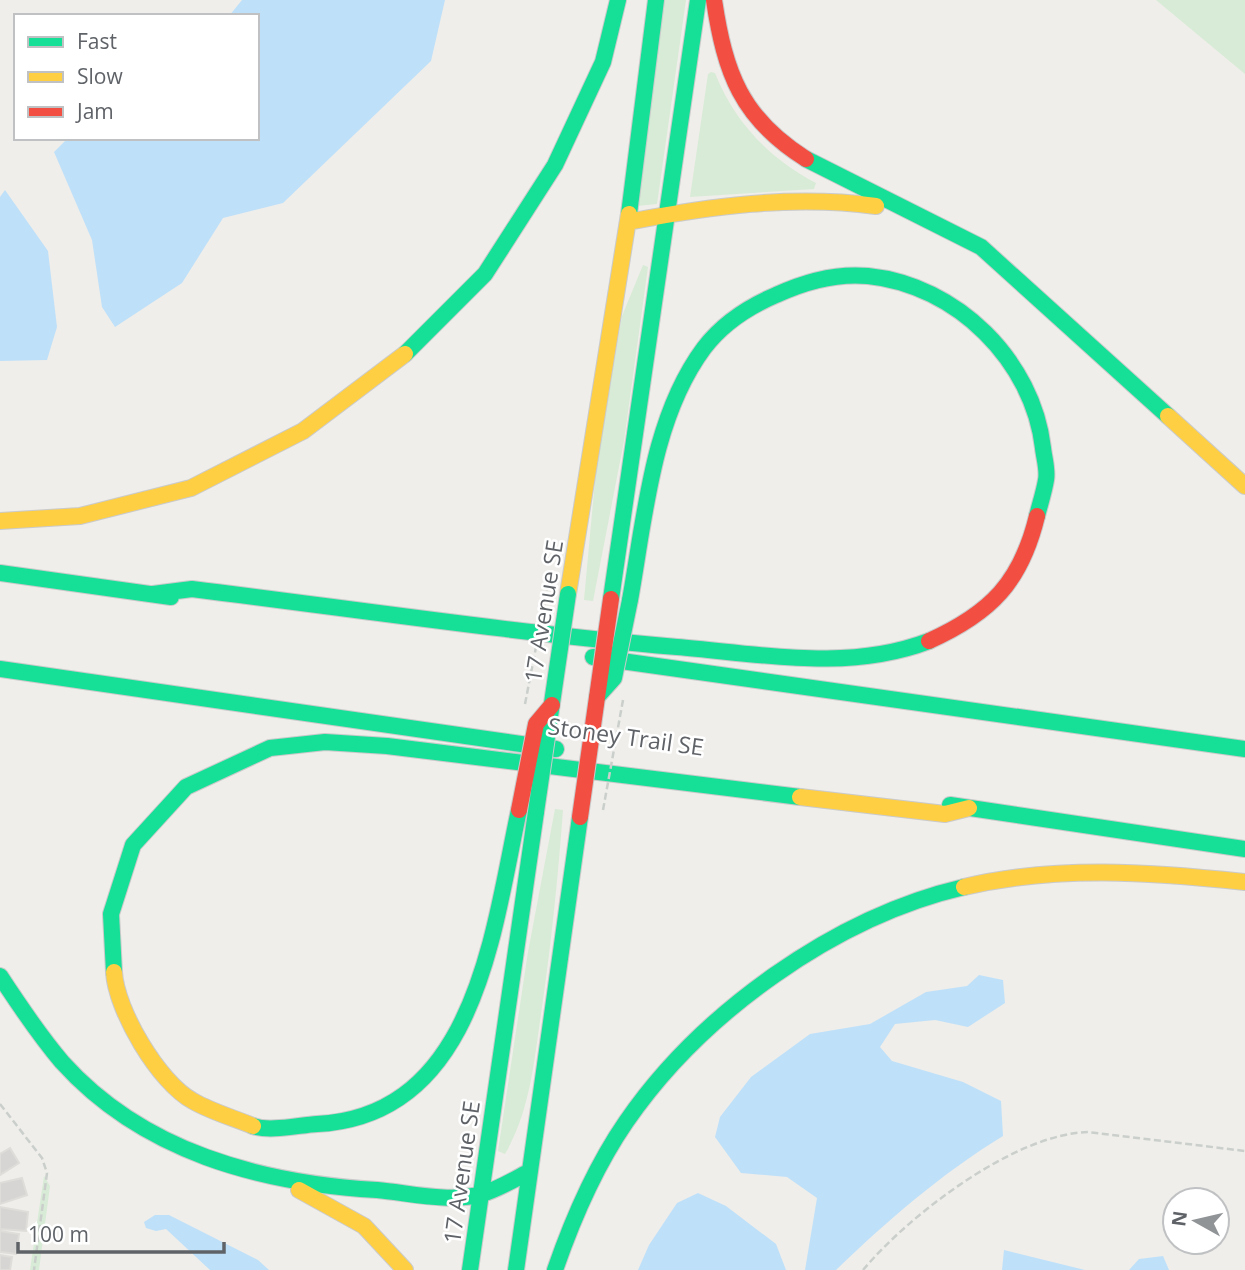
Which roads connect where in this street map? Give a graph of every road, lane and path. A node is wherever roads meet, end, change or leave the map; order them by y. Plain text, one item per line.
1 (618, 0) edge
2 (656, 0) edge
3 (698, 0) edge
4 (714, 0) edge
5 (668, 214) junction
6 (916, 214) junction
7 (628, 222) junction
8 (1245, 486) edge
9 (0, 521) edge
10 (0, 573) edge
11 (547, 590) dead end
12 (153, 594) junction
13 (0, 669) edge
14 (624, 694) dead end
15 (597, 696) junction
16 (552, 705) junction
17 (525, 706) dead end
18 (1245, 749) edge
19 (969, 808) junction
20 (603, 810) dead end
21 (1245, 849) edge
22 (1245, 882) edge
23 (0, 976) edge
24 (0, 1104) edge
25 (1245, 1151) edge
26 (530, 1171) junction
27 (277, 1180) junction
28 (481, 1195) junction
29 (34, 1270) edge
30 (405, 1270) edge
31 (470, 1270) edge
32 (516, 1270) edge
33 (555, 1270) edge
34 (863, 1270) edge

1 - 9 main road
2 - 7 main road, 17 Avenue SE
3 - 5 main road
4 - 6 main road
5 - 6 main road
5 - 7 main road
5 - 15 main road, bridge
6 - 8 main road
7 - 16 main road, 17 Avenue SE, bridge
10 - 12 main road
11 - 17 path, bridge
12 - 15 main road, bridge
12 - 18 main road
13 - 19 main road, Stoney Trail SE
14 - 20 path, bridge
15 - 26 main road, bridge
16 - 19 main road, bridge
16 - 28 main road, 17 Avenue SE, bridge
19 - 21 main road, Stoney Trail SE
22 - 33 main road
23 - 27 main road
24 - 29 path
25 - 34 path
26 - 28 main road
26 - 32 main road
27 - 28 main road
27 - 30 main road
28 - 31 main road, 17 Avenue SE

